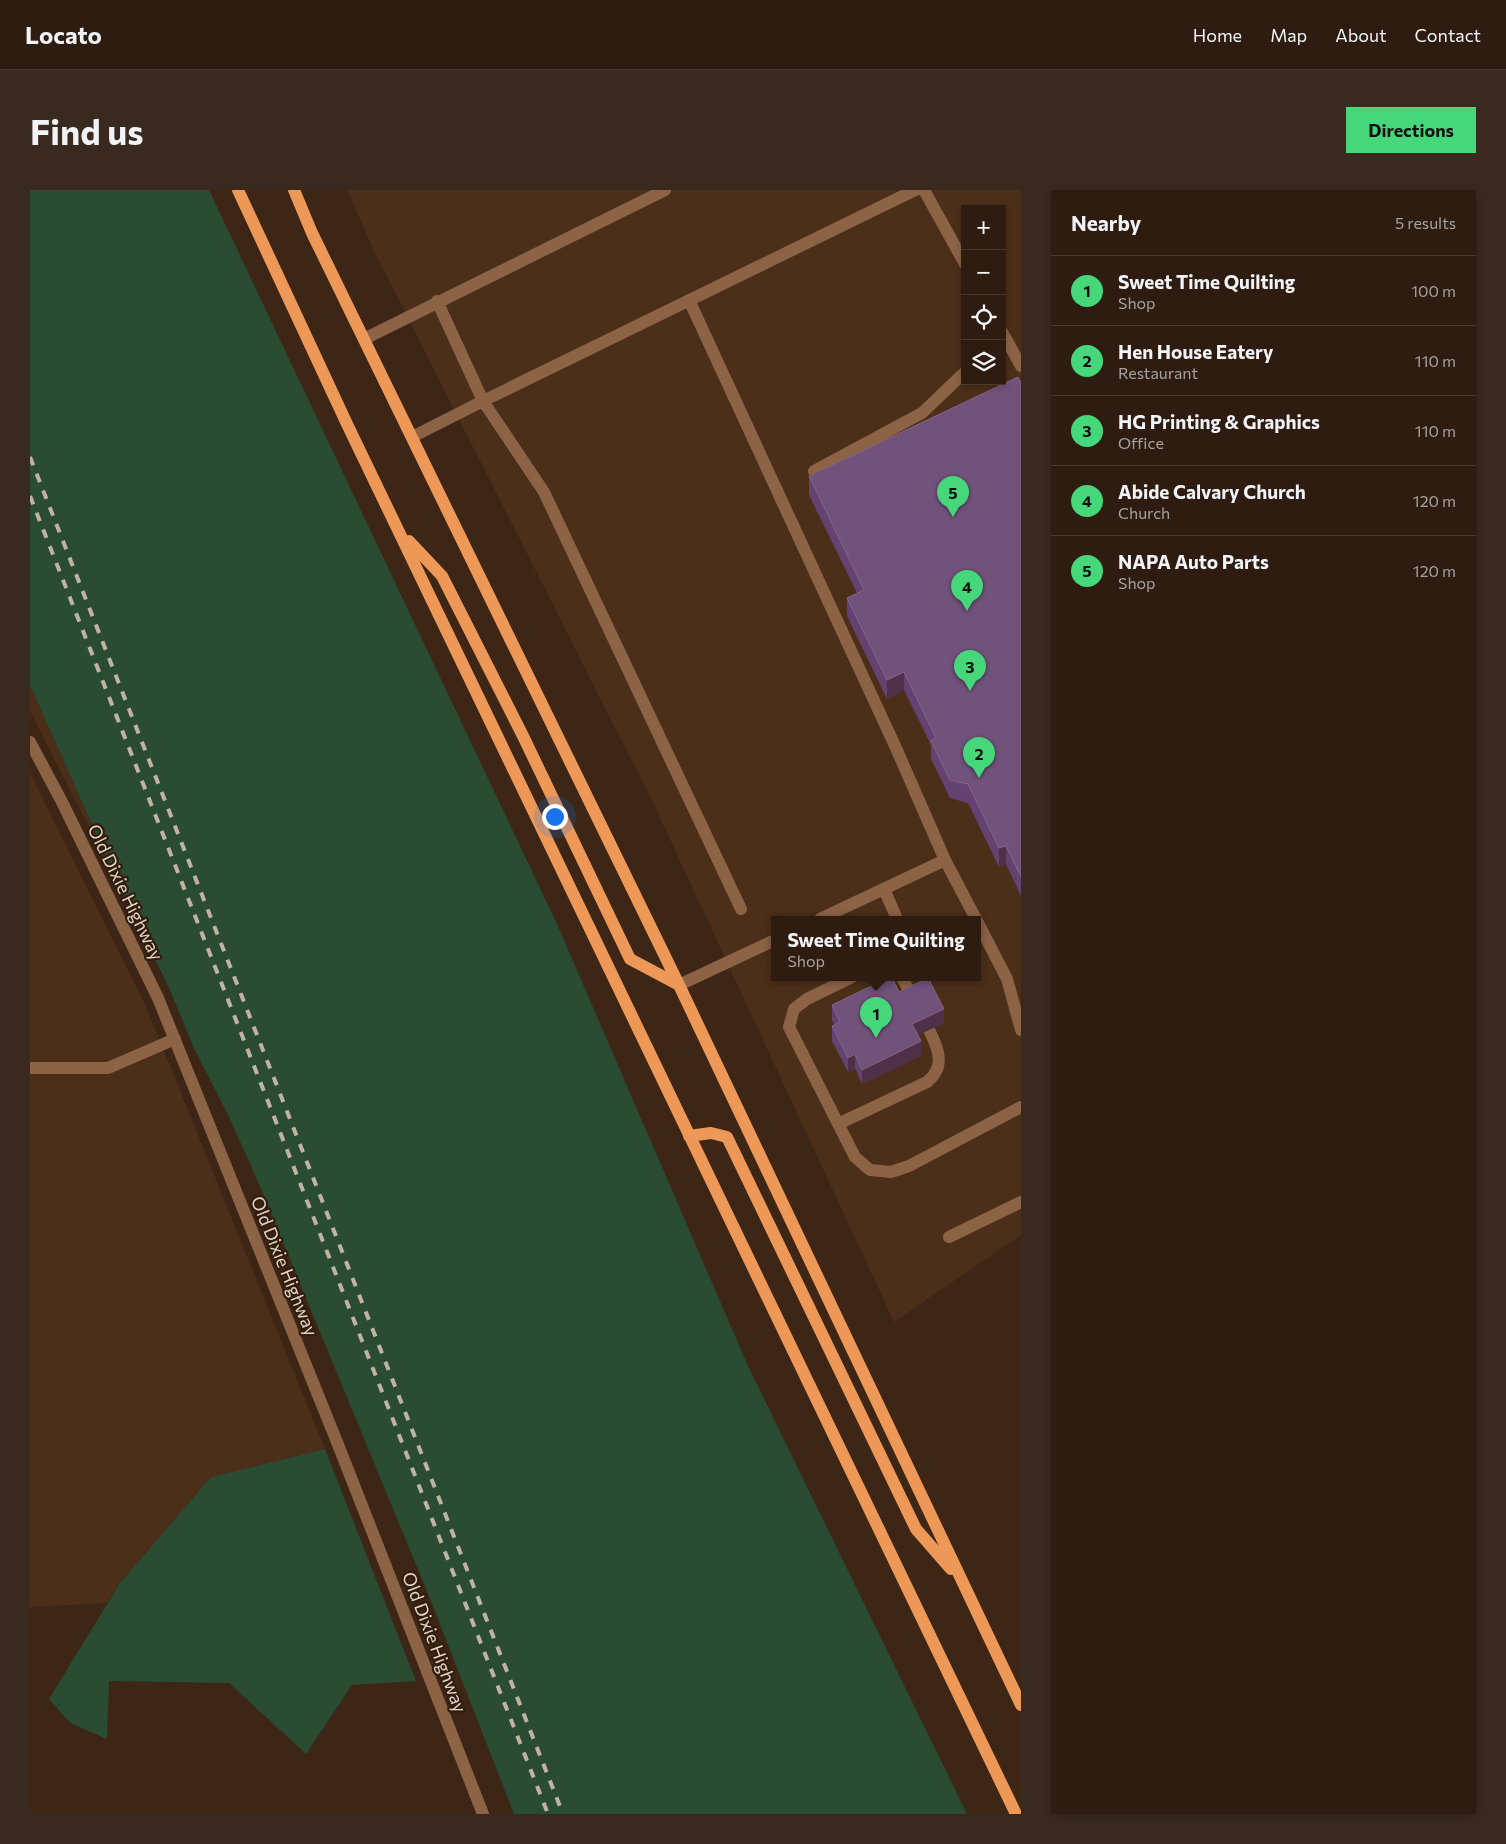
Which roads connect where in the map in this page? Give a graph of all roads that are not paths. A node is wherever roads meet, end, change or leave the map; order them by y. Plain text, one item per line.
1 (238, 190) edge
2 (294, 190) edge
3 (665, 190) edge
4 (915, 190) edge
5 (924, 190) edge
6 (961, 257) edge
7 (689, 300) junction
8 (437, 302) junction
9 (364, 339) junction
10 (1006, 339) edge
11 (1021, 366) edge
12 (961, 376) edge
13 (483, 400) junction
14 (412, 437) junction
15 (814, 471) edge
16 (400, 532) junction
17 (30, 742) edge
18 (946, 860) junction
19 (884, 889) junction
20 (741, 909) dead end
21 (826, 916) edge
22 (896, 916) edge
23 (975, 916) edge
24 (981, 928) edge
25 (771, 942) edge
26 (844, 981) edge
27 (904, 981) edge
28 (679, 985) junction
29 (914, 999) edge
30 (929, 1030) edge
31 (1021, 1030) edge
32 (175, 1039) junction
33 (30, 1068) edge
34 (1021, 1107) edge
35 (838, 1124) junction
36 (690, 1136) junction
37 (1021, 1202) edge
38 (949, 1237) dead end
39 (962, 1583) junction
40 (1021, 1705) edge
41 (483, 1814) edge
42 (1016, 1814) edge

1 - 16 main road
2 - 9 main road
3 - 8 street
4 - 7 street
5 - 6 street
7 - 13 street
7 - 18 street
8 - 9 street
8 - 13 street
9 - 14 main road
10 - 11 street
12 - 15 street
13 - 14 street
13 - 20 street
14 - 28 main road
16 - 28 main road
16 - 36 main road
17 - 32 street, Old Dixie Highway
18 - 19 street
18 - 23 street
19 - 21 street
19 - 22 street
24 - 31 street
25 - 28 street
26 - 35 street
27 - 29 street
28 - 39 main road
30 - 35 street
32 - 33 street
32 - 41 street, Old Dixie Highway
34 - 35 street
36 - 39 main road
36 - 42 main road
37 - 38 street
39 - 40 main road

